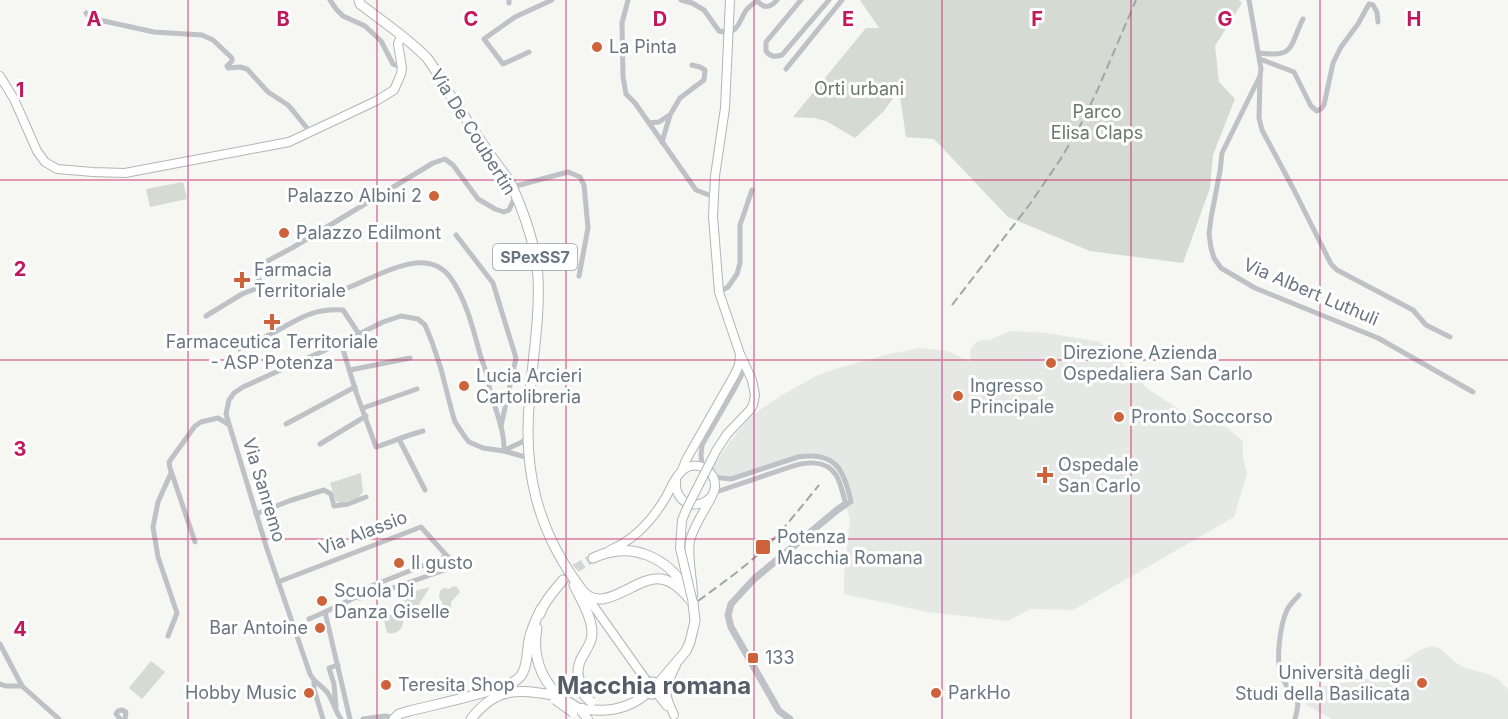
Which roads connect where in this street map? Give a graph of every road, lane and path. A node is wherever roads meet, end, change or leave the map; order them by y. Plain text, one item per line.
1 (330, 0) edge
2 (359, 0) edge
3 (552, 0) edge
4 (628, 0) edge
5 (681, 0) edge
6 (730, 0) edge
7 (777, 0) edge
8 (801, 0) edge
9 (829, 0) edge
10 (842, 0) edge
11 (1249, 0) edge
12 (757, 1) edge
13 (86, 13) dead end
14 (1303, 19) dead end
15 (1378, 22) dead end
16 (401, 36) junction
17 (529, 52) dead end
18 (1259, 56) junction
19 (692, 65) dead end
20 (402, 68) junction
21 (786, 69) dead end
22 (1260, 75) junction
23 (0, 76) edge
24 (670, 115) junction
25 (649, 123) junction
26 (311, 133) junction
27 (662, 142) junction
28 (752, 190) dead end
29 (514, 192) junction
30 (714, 197) junction
31 (456, 235) dead end
32 (579, 276) dead end
33 (263, 286) junction
34 (719, 291) junction
35 (206, 316) dead end
36 (358, 334) junction
37 (1450, 337) dead end
38 (341, 343) junction
39 (239, 349) dead end
40 (740, 354) junction
41 (410, 358) dead end
42 (745, 363) junction
43 (350, 370) junction
44 (355, 387) junction
45 (417, 389) dead end
46 (1473, 392) dead end
47 (363, 408) junction
48 (366, 416) junction
49 (228, 424) junction
50 (286, 424) dead end
51 (501, 428) junction
52 (423, 431) dead end
53 (528, 436) junction
54 (399, 439) junction
55 (320, 444) dead end
56 (504, 451) junction
57 (529, 458) junction
58 (702, 467) junction
59 (171, 473) junction
60 (680, 473) junction
61 (713, 477) junction
62 (425, 490) dead end
63 (712, 495) junction
64 (366, 497) dead end
65 (848, 503) junction
66 (256, 514) junction
67 (195, 542) dead end
68 (597, 555) joint
69 (447, 556) junction
70 (569, 572) junction
71 (563, 580) tunnel mouth
72 (278, 582) junction
73 (585, 594) junction
74 (1299, 595) dead end
75 (356, 597) junction
76 (693, 603) junction
77 (542, 609) junction
78 (325, 612) junction
79 (309, 619) dead end
80 (168, 636) dead end
81 (0, 644) edge
82 (679, 660) junction
83 (338, 665) junction
84 (314, 681) junction
85 (0, 684) edge
86 (22, 686) junction
87 (652, 688) junction
88 (557, 698) junction
89 (602, 711) junction
90 (336, 712) junction
91 (576, 713) edge
92 (675, 717) edge
93 (59, 719) edge
94 (120, 719) edge
95 (125, 719) edge
96 (323, 719) edge
97 (341, 719) edge
98 (350, 719) edge
99 (363, 719) edge
100 (395, 719) edge
101 (471, 719) edge
102 (588, 719) edge
103 (790, 719) edge
104 (1295, 719) edge

1 - 20 street
2 - 16 main road, Via De Coubertin
3 - 17 street
4 - 25 street
5 - 12 street
6 - 30 main road, bridge
7 - 12 street
8 - 9 street
10 - 21 street
11 - 18 street, Via Albert Luthuli
13 - 26 street
14 - 18 street
15 - 18 street
16 - 20 main road
16 - 29 main road, Via De Coubertin / SPexSS7
18 - 22 street, Via Albert Luthuli
19 - 24 street
20 - 26 main road
22 - 37 street, Via Albert Luthuli
22 - 46 street, Via Albert Luthuli
23 - 26 main road
24 - 25 street
24 - 27 street
25 - 27 street
27 - 30 street
28 - 34 street
29 - 32 street
29 - 33 street
29 - 53 main road, Via De Coubertin / SPexSS7
30 - 34 main road
31 - 51 street
33 - 35 street
33 - 51 street
34 - 40 main road
36 - 38 street, Via Sanremo
36 - 39 street
36 - 56 street, Via Sanremo
38 - 43 street
38 - 49 street, Via Sanremo
40 - 42 main road
40 - 60 main road
41 - 43 street
42 - 58 street
42 - 76 main road, bridge
43 - 44 street
44 - 47 street
44 - 50 street
45 - 47 street
47 - 48 street
48 - 54 street
48 - 55 street
49 - 59 street
49 - 66 street, Via Sanremo
51 - 56 street
52 - 54 street
53 - 56 street
53 - 57 main road, SPexSS7
54 - 62 street
56 - 57 street, Via Sanremo
57 - 70 main road, SPexSS7
58 - 60 main road
58 - 61 main road
59 - 67 street
59 - 80 street
60 - 63 main road
60 - 68 main road
61 - 63 main road
61 - 65 street
63 - 65 street
63 - 76 main road, bridge
64 - 66 street
65 - 103 street
66 - 72 street, Via Sanremo
68 - 76 main road, bridge
69 - 72 street, Via Alassio
69 - 75 street
69 - 75 street
70 - 73 main road, SPexSS7
70 - 89 main road, bridge
71 - 77 main road
72 - 84 street, Via Sanremo
73 - 76 main road
73 - 87 main road, SPexSS7
74 - 104 street
75 - 78 street
76 - 82 main road, bridge
77 - 88 main road
77 - 100 main road
78 - 79 street
78 - 83 street
81 - 86 street
82 - 87 main road
82 - 92 main road
83 - 90 street
83 - 98 street
84 - 90 street, Via Sanremo
84 - 96 street
85 - 86 street
86 - 93 street
87 - 89 main road
87 - 92 main road, SPexSS7
88 - 91 main road, bridge
88 - 101 main road
89 - 91 main road
90 - 97 street, Via Sanremo
91 - 102 main road
94 - 95 street
99 - 100 street

